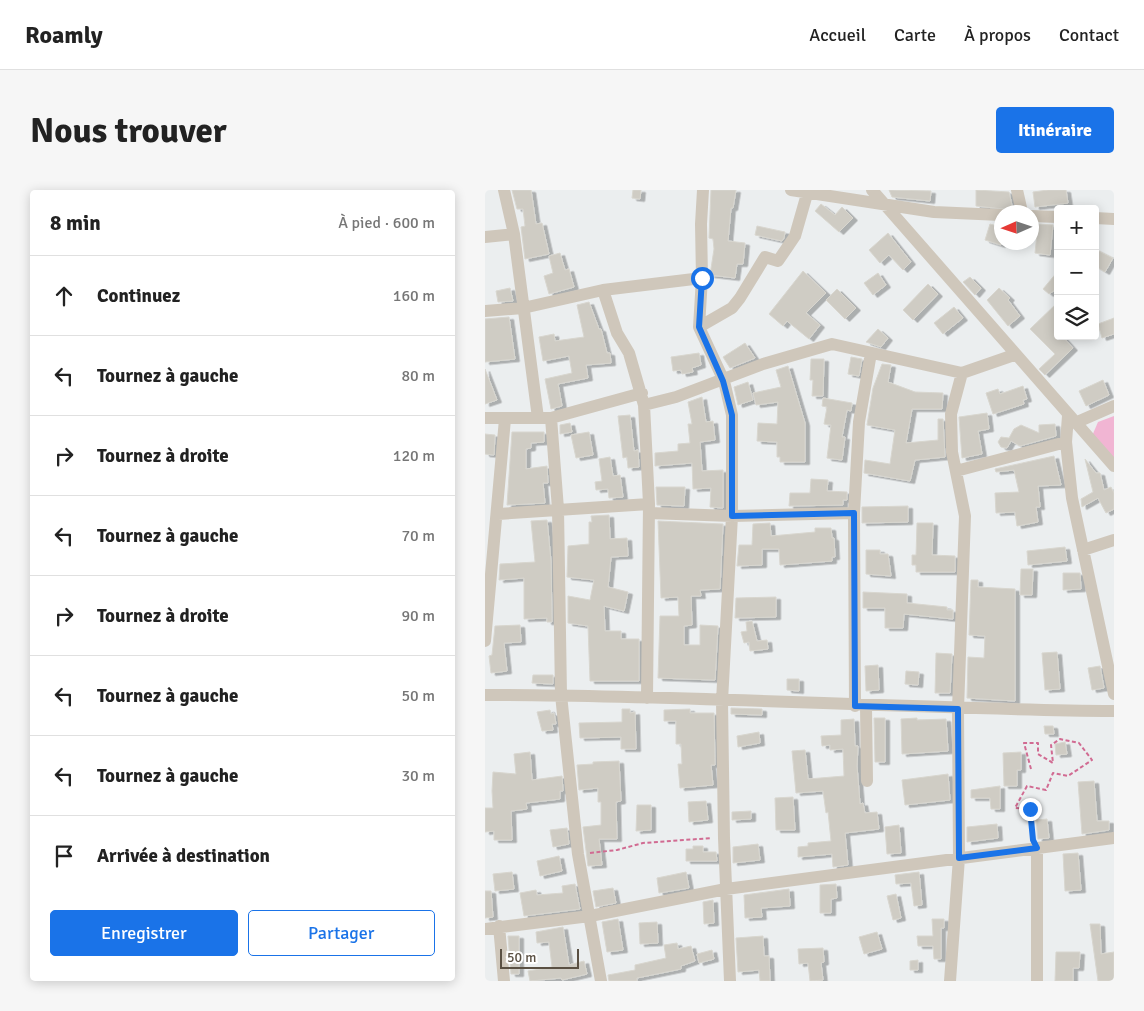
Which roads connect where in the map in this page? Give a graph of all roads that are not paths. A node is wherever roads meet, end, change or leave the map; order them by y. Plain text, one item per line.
1 (503, 190) edge
2 (703, 190) edge
3 (791, 190) edge
4 (872, 190) edge
5 (1017, 190) edge
6 (807, 194) junction
7 (1020, 205) edge
8 (885, 206) junction
9 (994, 215) edge
10 (1039, 216) edge
11 (1054, 217) edge
12 (1099, 218) edge
13 (1114, 219) edge
14 (514, 234) junction
15 (485, 237) edge
16 (702, 278) junction
17 (603, 290) junction
18 (523, 308) junction
19 (485, 310) edge
20 (699, 327) junction
21 (871, 353) junction
22 (1014, 355) junction
23 (962, 373) junction
24 (723, 381) junction
25 (643, 399) junction
26 (1114, 406) edge
27 (485, 418) edge
28 (538, 418) junction
29 (551, 418) junction
30 (505, 419) junction
31 (1072, 419) junction
32 (1066, 442) junction
33 (1114, 466) edge
34 (956, 471) junction
35 (649, 508) junction
36 (558, 509) junction
37 (854, 513) junction
38 (732, 516) junction
39 (493, 520) edge
40 (1114, 540) edge
41 (1083, 550) junction
42 (485, 641) edge
43 (1114, 694) edge
44 (485, 695) edge
45 (561, 695) junction
46 (647, 698) junction
47 (722, 701) junction
48 (861, 706) junction
49 (958, 709) junction
50 (1114, 711) edge
51 (867, 780) dead end
52 (1114, 838) edge
53 (1037, 848) junction
54 (959, 858) junction
55 (726, 889) junction
56 (590, 916) junction
57 (499, 926) junction
58 (485, 928) edge
59 (503, 981) edge
60 (601, 981) edge
61 (730, 981) edge
62 (950, 981) edge
63 (1037, 981) edge

1 - 14 street
2 - 16 street
3 - 6 street
4 - 8 street
5 - 7 street
6 - 8 street
6 - 20 street
8 - 9 street
8 - 22 street
10 - 11 street
12 - 13 street
14 - 15 street
14 - 18 street
16 - 17 street
16 - 20 street
17 - 18 street
17 - 25 street
18 - 19 street
18 - 28 street
20 - 24 street
21 - 23 street
21 - 24 street
21 - 37 street
22 - 23 street
22 - 31 street
23 - 34 street
24 - 25 street
24 - 38 street
25 - 29 street
25 - 35 street
26 - 31 street
27 - 30 street
28 - 29 street
28 - 30 street
29 - 36 street
30 - 39 street
31 - 32 street
31 - 33 street
32 - 34 street
32 - 41 street
34 - 49 street
35 - 36 street
35 - 38 street
35 - 46 street
36 - 39 street
36 - 45 street
37 - 38 street
37 - 48 street
38 - 47 street
39 - 42 street
40 - 41 street
41 - 43 street
44 - 45 street
45 - 46 street
45 - 56 street
46 - 47 street
47 - 48 street
47 - 55 street
48 - 49 street
48 - 51 street
49 - 50 street
49 - 54 street
52 - 53 street
53 - 54 street
53 - 63 street
54 - 55 street
54 - 62 street
55 - 56 street
55 - 61 street
56 - 57 street
56 - 60 street
57 - 58 street
57 - 59 street

